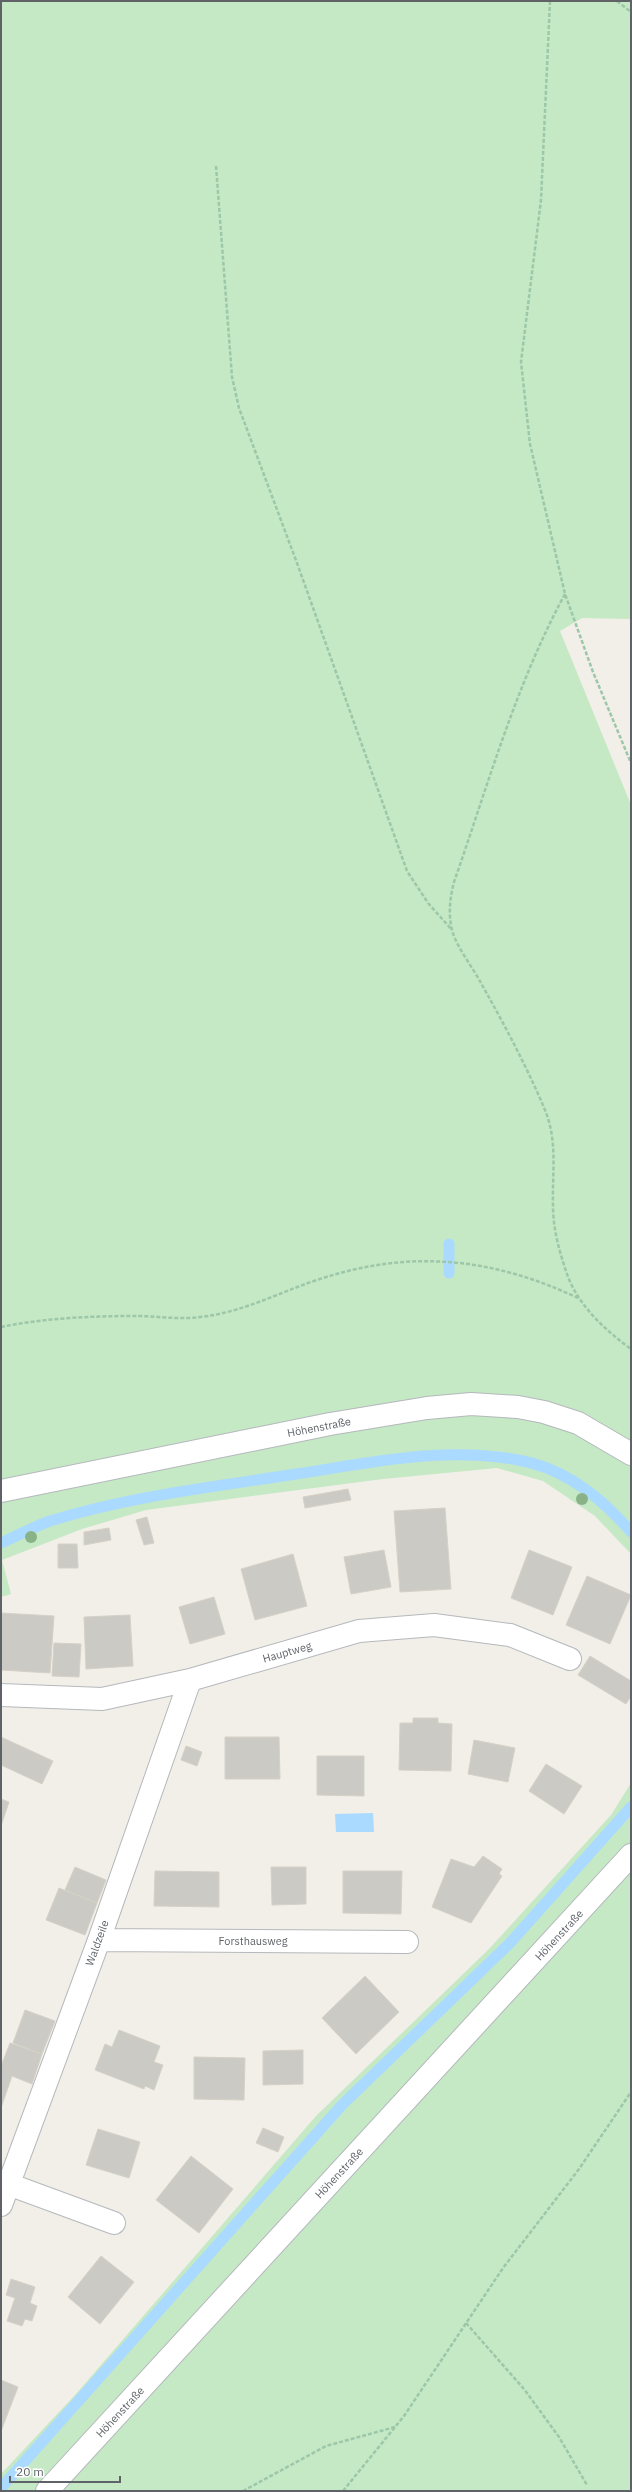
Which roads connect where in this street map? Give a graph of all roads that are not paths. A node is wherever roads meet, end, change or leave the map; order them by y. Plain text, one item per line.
1 (631, 1454) edge
2 (1, 1492) edge
3 (570, 1659) dead end
4 (190, 1680) junction
5 (1, 1695) edge
6 (631, 1855) edge
7 (99, 1940) junction
8 (407, 1942) dead end
9 (8, 2184) junction
10 (1, 2205) edge
11 (114, 2223) dead end
12 (47, 2491) edge

1 - 2 street, Höhenstraße
3 - 4 street, Hauptweg
4 - 5 street, Hauptweg
4 - 7 street, Waldzeile
6 - 12 street, Höhenstraße
7 - 8 street, Forsthausweg
7 - 9 street, Waldzeile
9 - 10 street, Waldzeile
9 - 11 street

